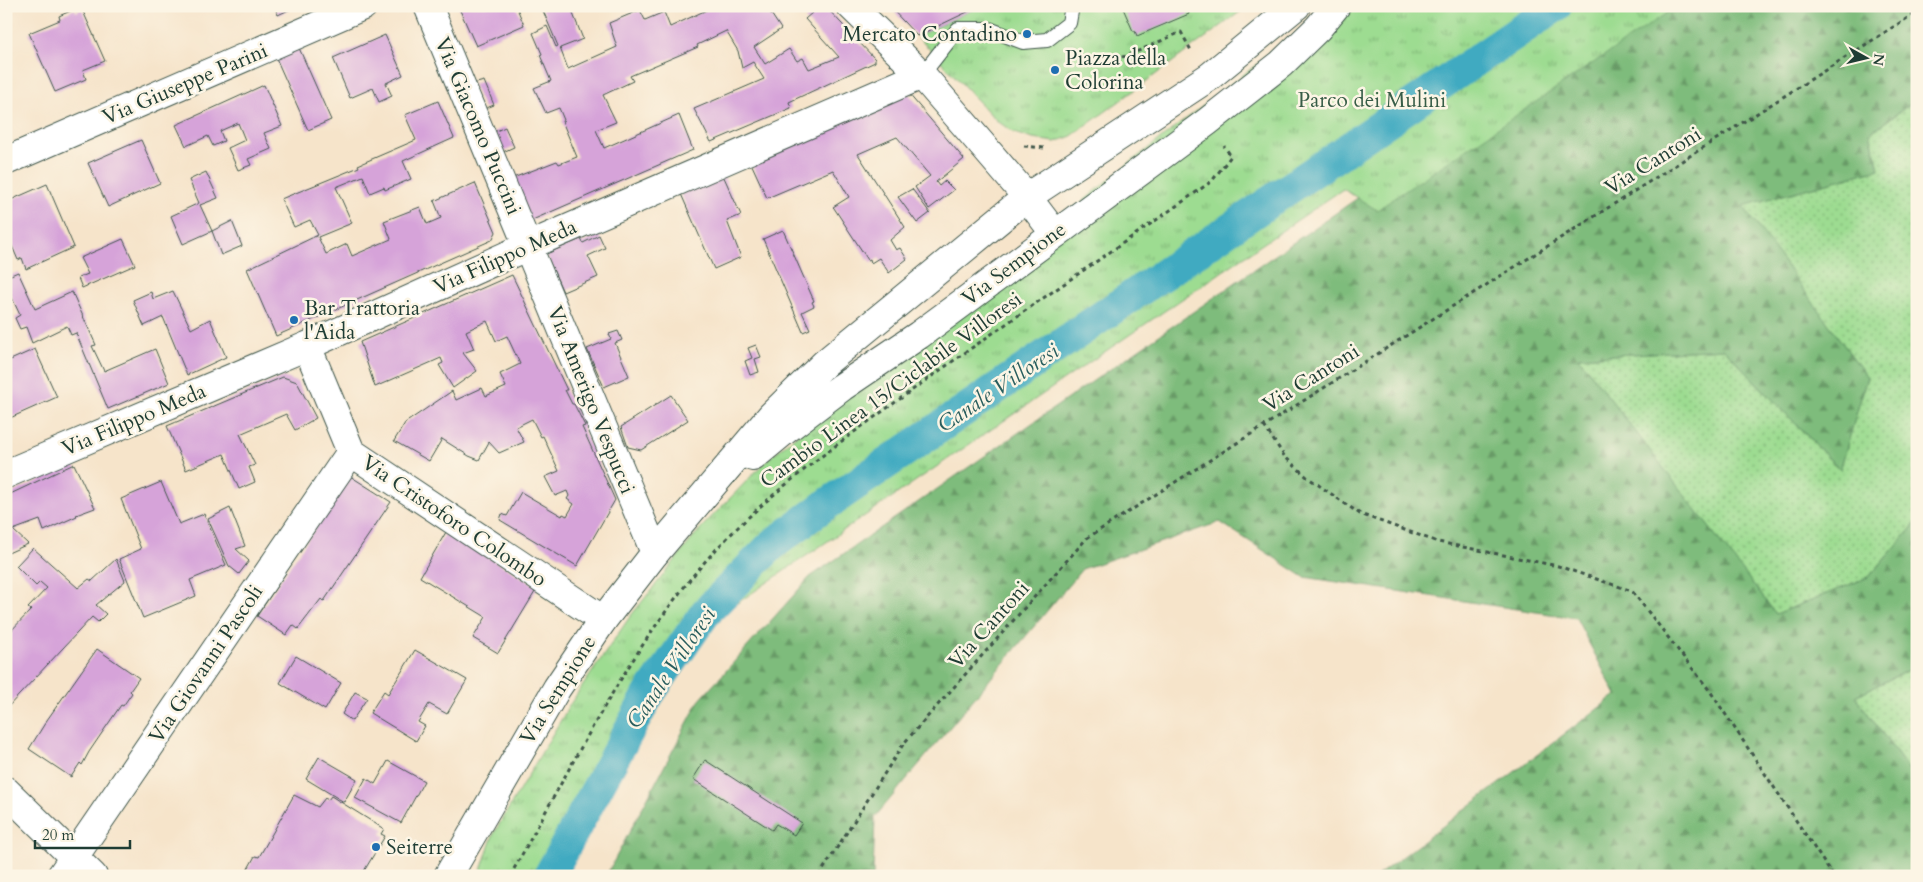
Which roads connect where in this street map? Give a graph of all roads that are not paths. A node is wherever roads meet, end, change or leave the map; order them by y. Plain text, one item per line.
1 (363, 6) edge
2 (428, 6) edge
3 (852, 6) edge
4 (1072, 6) edge
5 (1296, 6) edge
6 (1336, 6) edge
7 (922, 75) junction
8 (6, 161) edge
9 (1028, 197) junction
10 (1055, 234) junction
11 (528, 246) junction
12 (308, 346) junction
13 (351, 452) junction
14 (6, 474) edge
15 (687, 517) junction
16 (655, 553) junction
17 (603, 620) junction
18 (6, 791) edge
19 (67, 867) edge
20 (93, 876) edge
21 (448, 876) edge

1 - 8 street, Via Giuseppe Parini
2 - 11 street, Via Giacomo Puccini
3 - 7 street
4 - 7 lane
5 - 9 street, Via Sempione
6 - 10 street, Via Sempione
7 - 9 street
7 - 11 street, Via Filippo Meda
9 - 10 street
9 - 15 street, Via Sempione
10 - 15 street, Via Sempione
11 - 12 street, Via Filippo Meda
11 - 16 street, Via Amerigo Vespucci
12 - 13 street, Via Cristoforo Colombo
12 - 14 street, Via Filippo Meda
13 - 17 street, Via Cristoforo Colombo
13 - 19 street, Via Giovanni Pascoli
15 - 16 street, Via Sempione
16 - 17 street, Via Sempione
17 - 21 street, Via Sempione
18 - 19 street
19 - 20 street

